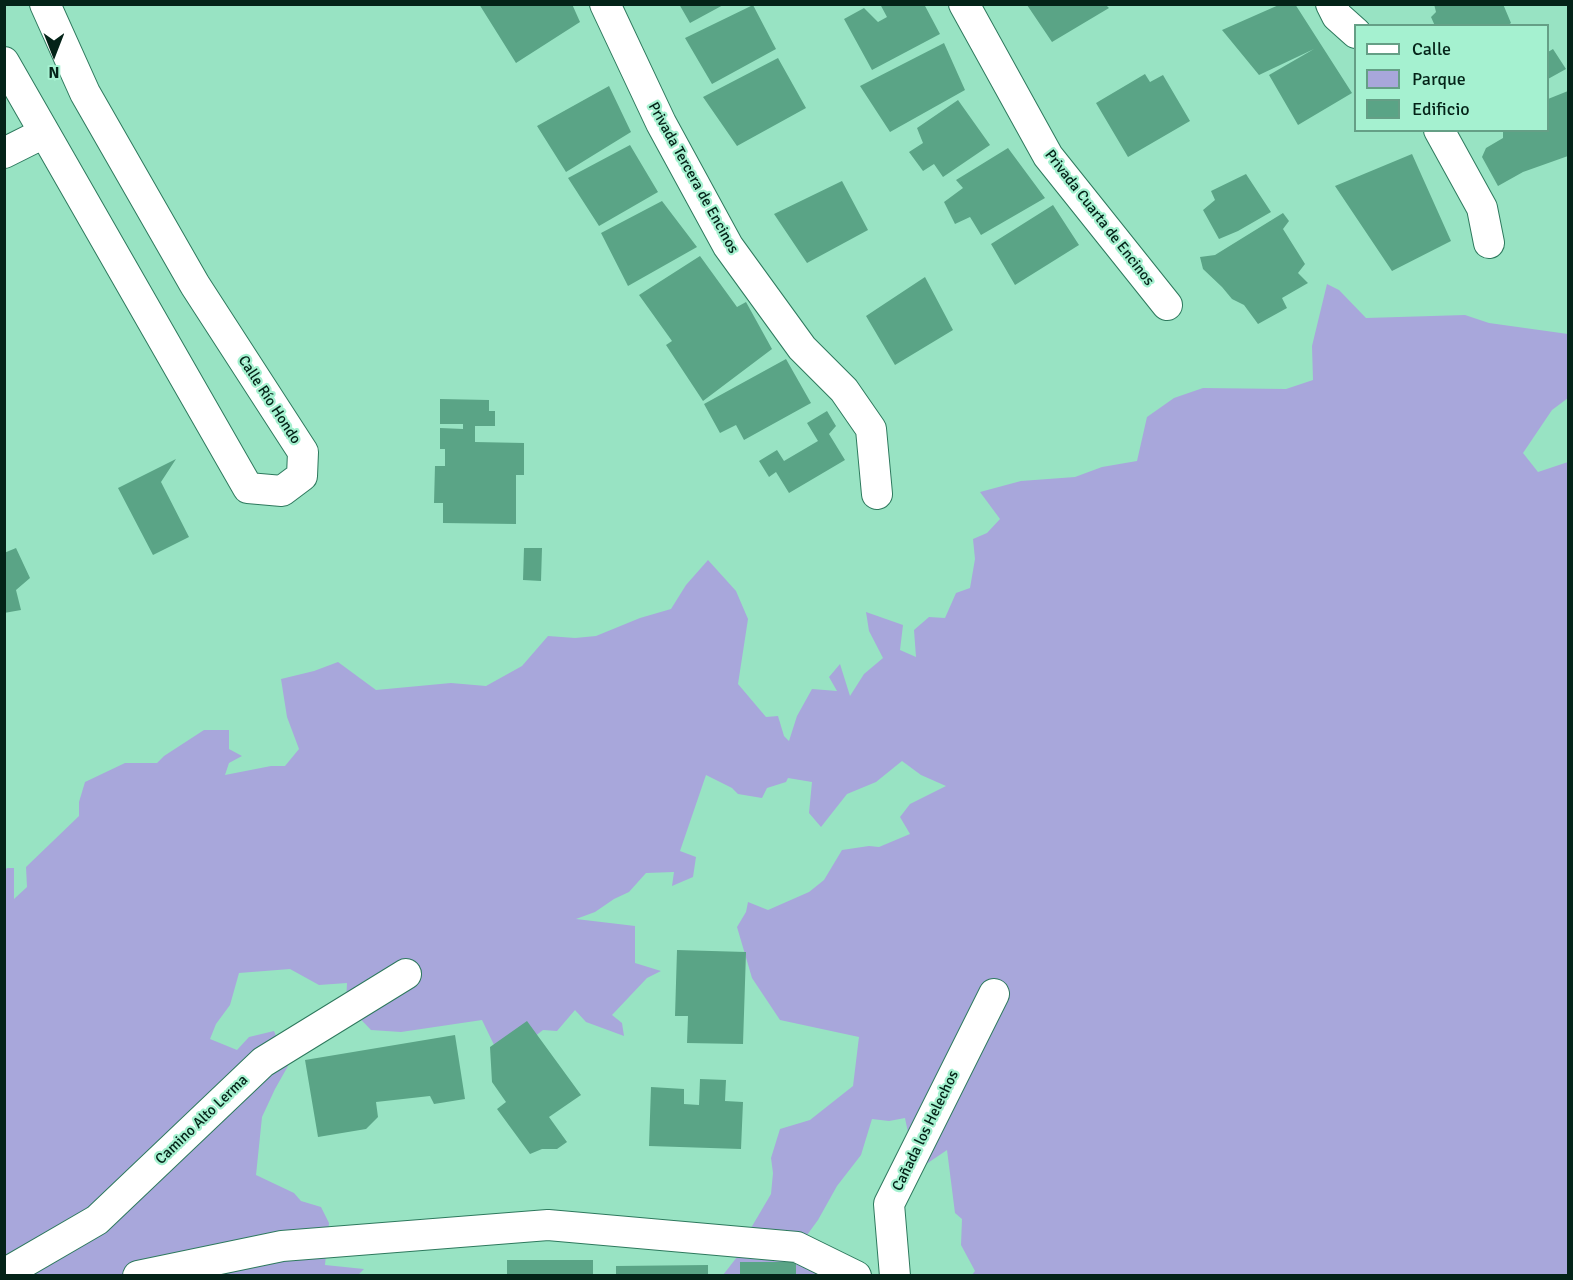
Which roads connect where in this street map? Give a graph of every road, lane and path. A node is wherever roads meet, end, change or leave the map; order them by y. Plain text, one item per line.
1 (45, 4) edge
2 (605, 4) edge
3 (964, 4) edge
4 (1331, 4) edge
5 (1354, 31) edge
6 (4, 62) edge
7 (1439, 132) edge
8 (44, 133) junction
9 (4, 153) edge
10 (1489, 243) dead end
11 (1167, 304) dead end
12 (877, 494) dead end
13 (406, 974) dead end
14 (994, 994) dead end
15 (4, 1274) edge
16 (138, 1275) edge
17 (856, 1275) edge
18 (895, 1275) edge

1 - 8 street, Calle Río Hondo
2 - 12 street, Privada Tercera de Encinos
3 - 11 street, Privada Cuarta de Encinos
4 - 5 street
6 - 8 street, Calle Río Hondo
7 - 10 street
8 - 9 street
13 - 15 street, Camino Alto Lerma
14 - 18 street, Cañada los Helechos
16 - 17 street

